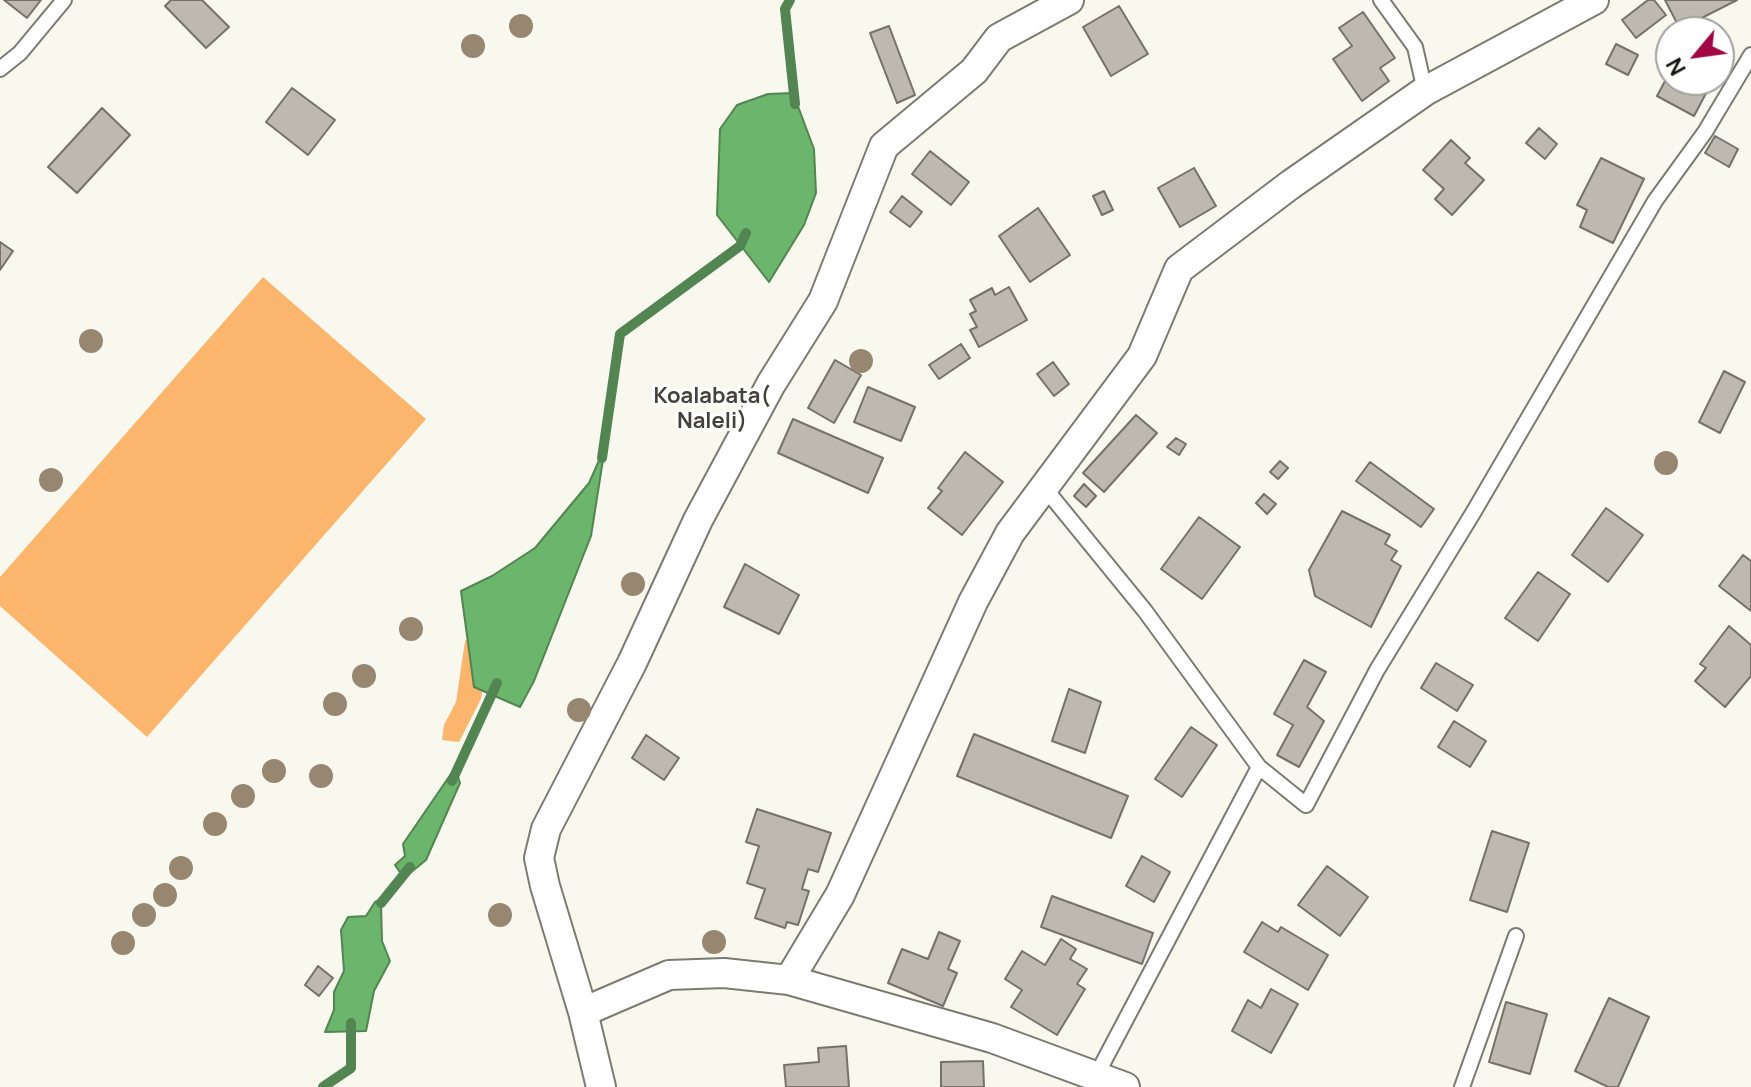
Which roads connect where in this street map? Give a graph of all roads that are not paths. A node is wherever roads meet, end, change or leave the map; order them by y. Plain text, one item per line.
1 (64, 0) edge
2 (1069, 0) edge
3 (1381, 0) edge
4 (1594, 0) edge
5 (1751, 55) edge
6 (0, 69) edge
7 (1425, 91) junction
8 (1043, 486) junction
9 (1259, 767) junction
10 (1516, 936) dead end
11 (789, 980) junction
12 (583, 1012) junction
13 (1096, 1076) junction
14 (601, 1087) edge
15 (1125, 1087) edge
16 (1462, 1087) edge

1 - 6 lane
2 - 12 street
3 - 7 lane
4 - 7 street
5 - 9 lane
7 - 8 street
8 - 9 lane
8 - 11 street
9 - 13 lane
10 - 16 lane
11 - 12 street
11 - 13 street
12 - 14 street
13 - 15 street

